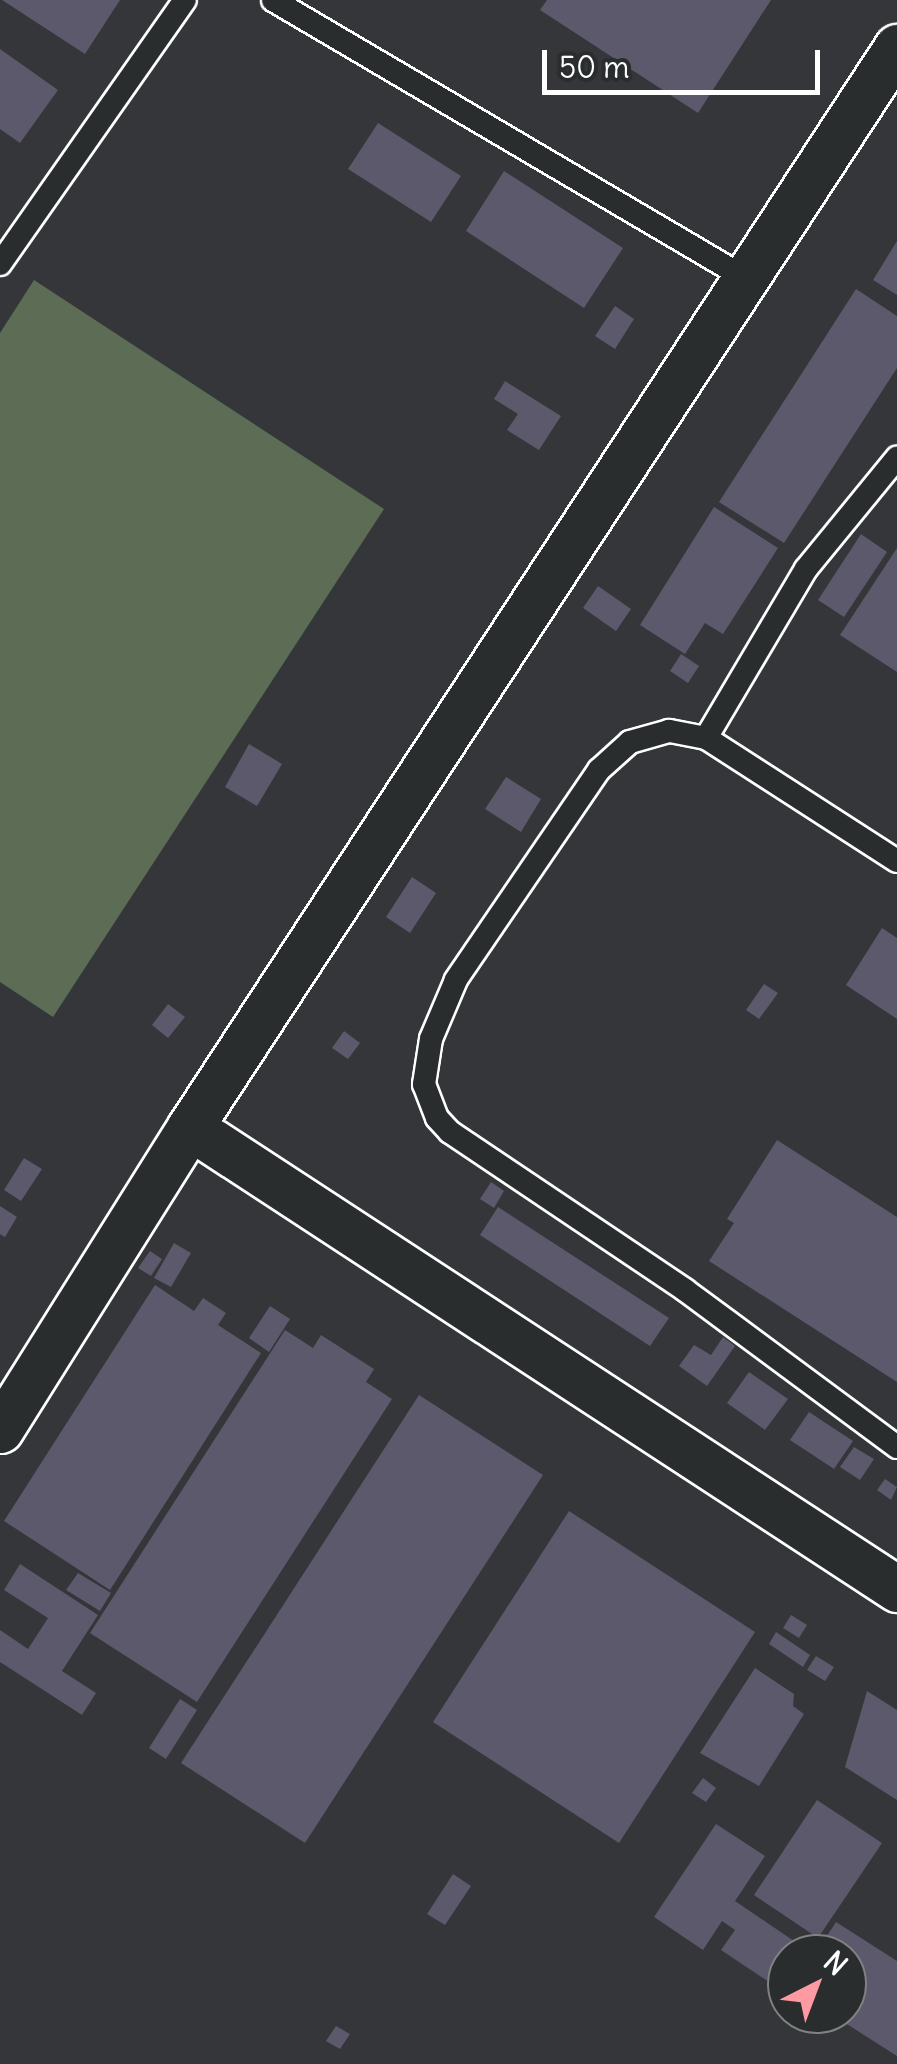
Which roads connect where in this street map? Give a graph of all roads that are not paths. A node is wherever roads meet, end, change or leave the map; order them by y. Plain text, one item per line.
1 (186, 0) edge
2 (273, 0) edge
3 (897, 47) edge
4 (0, 264) edge
5 (748, 279) junction
6 (897, 458) edge
7 (706, 738) junction
8 (897, 860) edge
9 (190, 1127) junction
10 (0, 1430) edge
11 (897, 1446) edge
12 (897, 1588) edge

1 - 4 lane
2 - 5 lane
3 - 5 street
5 - 9 street
6 - 7 lane
7 - 8 lane
7 - 11 lane
9 - 10 street
9 - 12 street

